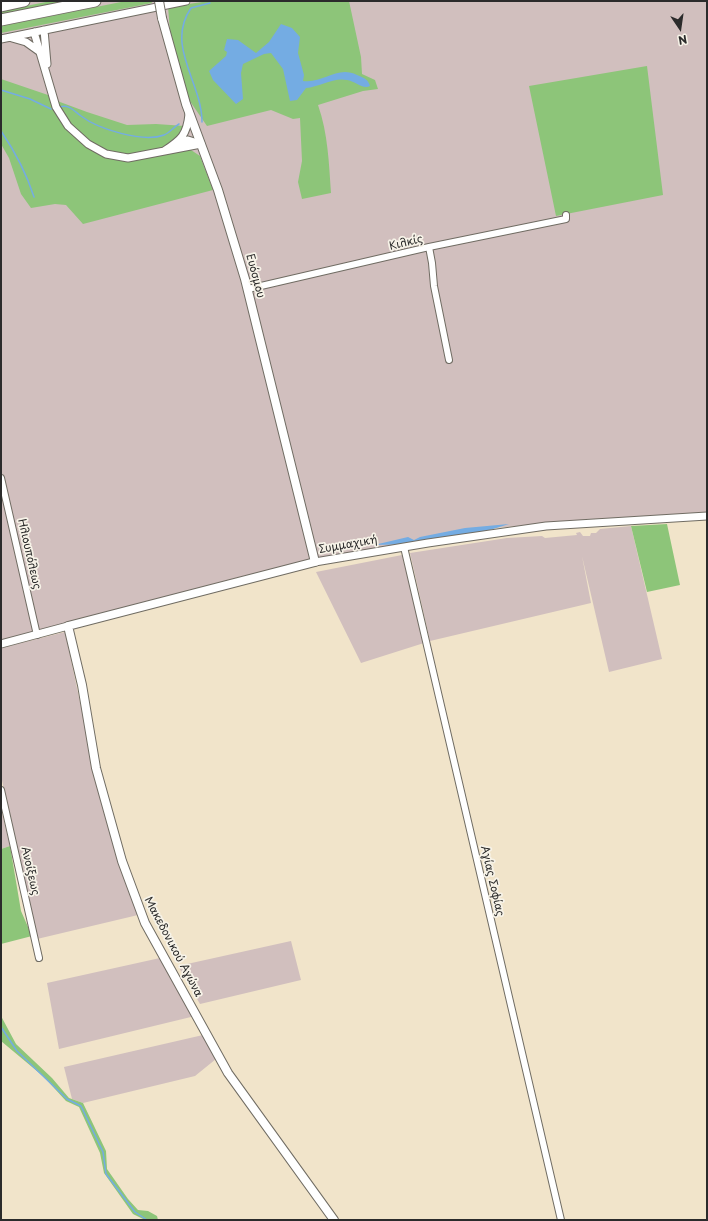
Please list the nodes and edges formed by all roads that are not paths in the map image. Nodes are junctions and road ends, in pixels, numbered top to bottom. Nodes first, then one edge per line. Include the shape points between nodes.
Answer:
1 (24, 1) edge
2 (95, 1) edge
3 (158, 1) edge
4 (186, 1) edge
5 (1, 6) edge
6 (1, 20) edge
7 (44, 30) junction
8 (34, 32) junction
9 (10, 37) junction
10 (1, 39) edge
11 (40, 52) junction
12 (48, 74) junction
13 (189, 114) junction
14 (176, 143) junction
15 (201, 144) junction
16 (162, 152) junction
17 (566, 215) dead end
18 (429, 248) junction
19 (248, 289) junction
20 (449, 360) dead end
21 (1, 478) edge
22 (707, 516) edge
23 (404, 547) junction
24 (315, 562) junction
25 (68, 626) junction
26 (37, 635) junction
27 (1, 644) edge
28 (1, 790) edge
29 (39, 958) dead end
30 (334, 1220) edge
31 (561, 1220) edge

1 - 5 highway
2 - 6 highway
3 - 13 main road, Ευόσμου, bridge via 172,60
4 - 7 street
7 - 8 street
7 - 12 street
8 - 9 street
8 - 11 street
9 - 10 street
9 - 11 street via 26,42
11 - 12 street
12 - 16 street via 61,117 75,135 88,144 106,154 118,157 138,157
13 - 14 street via 186,131
13 - 15 main road, Ευόσμου
14 - 15 street via 188,140
14 - 16 street
15 - 16 street
15 - 19 main road, Ευόσμου
17 - 18 street, Κιλκίς via 566,219
18 - 19 street, Κιλκίς
18 - 20 street
19 - 24 main road, Ευόσμου
21 - 26 street, Ηλιουπόλεως
22 - 23 street, Συμμαχική via 546,526
23 - 24 street, Συμμαχική
23 - 31 street, Αγίας Σοφίας
24 - 25 main road, Συμμαχική
25 - 26 street, Συμμαχική
25 - 30 main road, Μακεδονικού Αγώνα via 82,685 96,768 122,861 140,910 228,1073
26 - 27 street, Συμμαχική
28 - 29 street, Ανοίξεως

